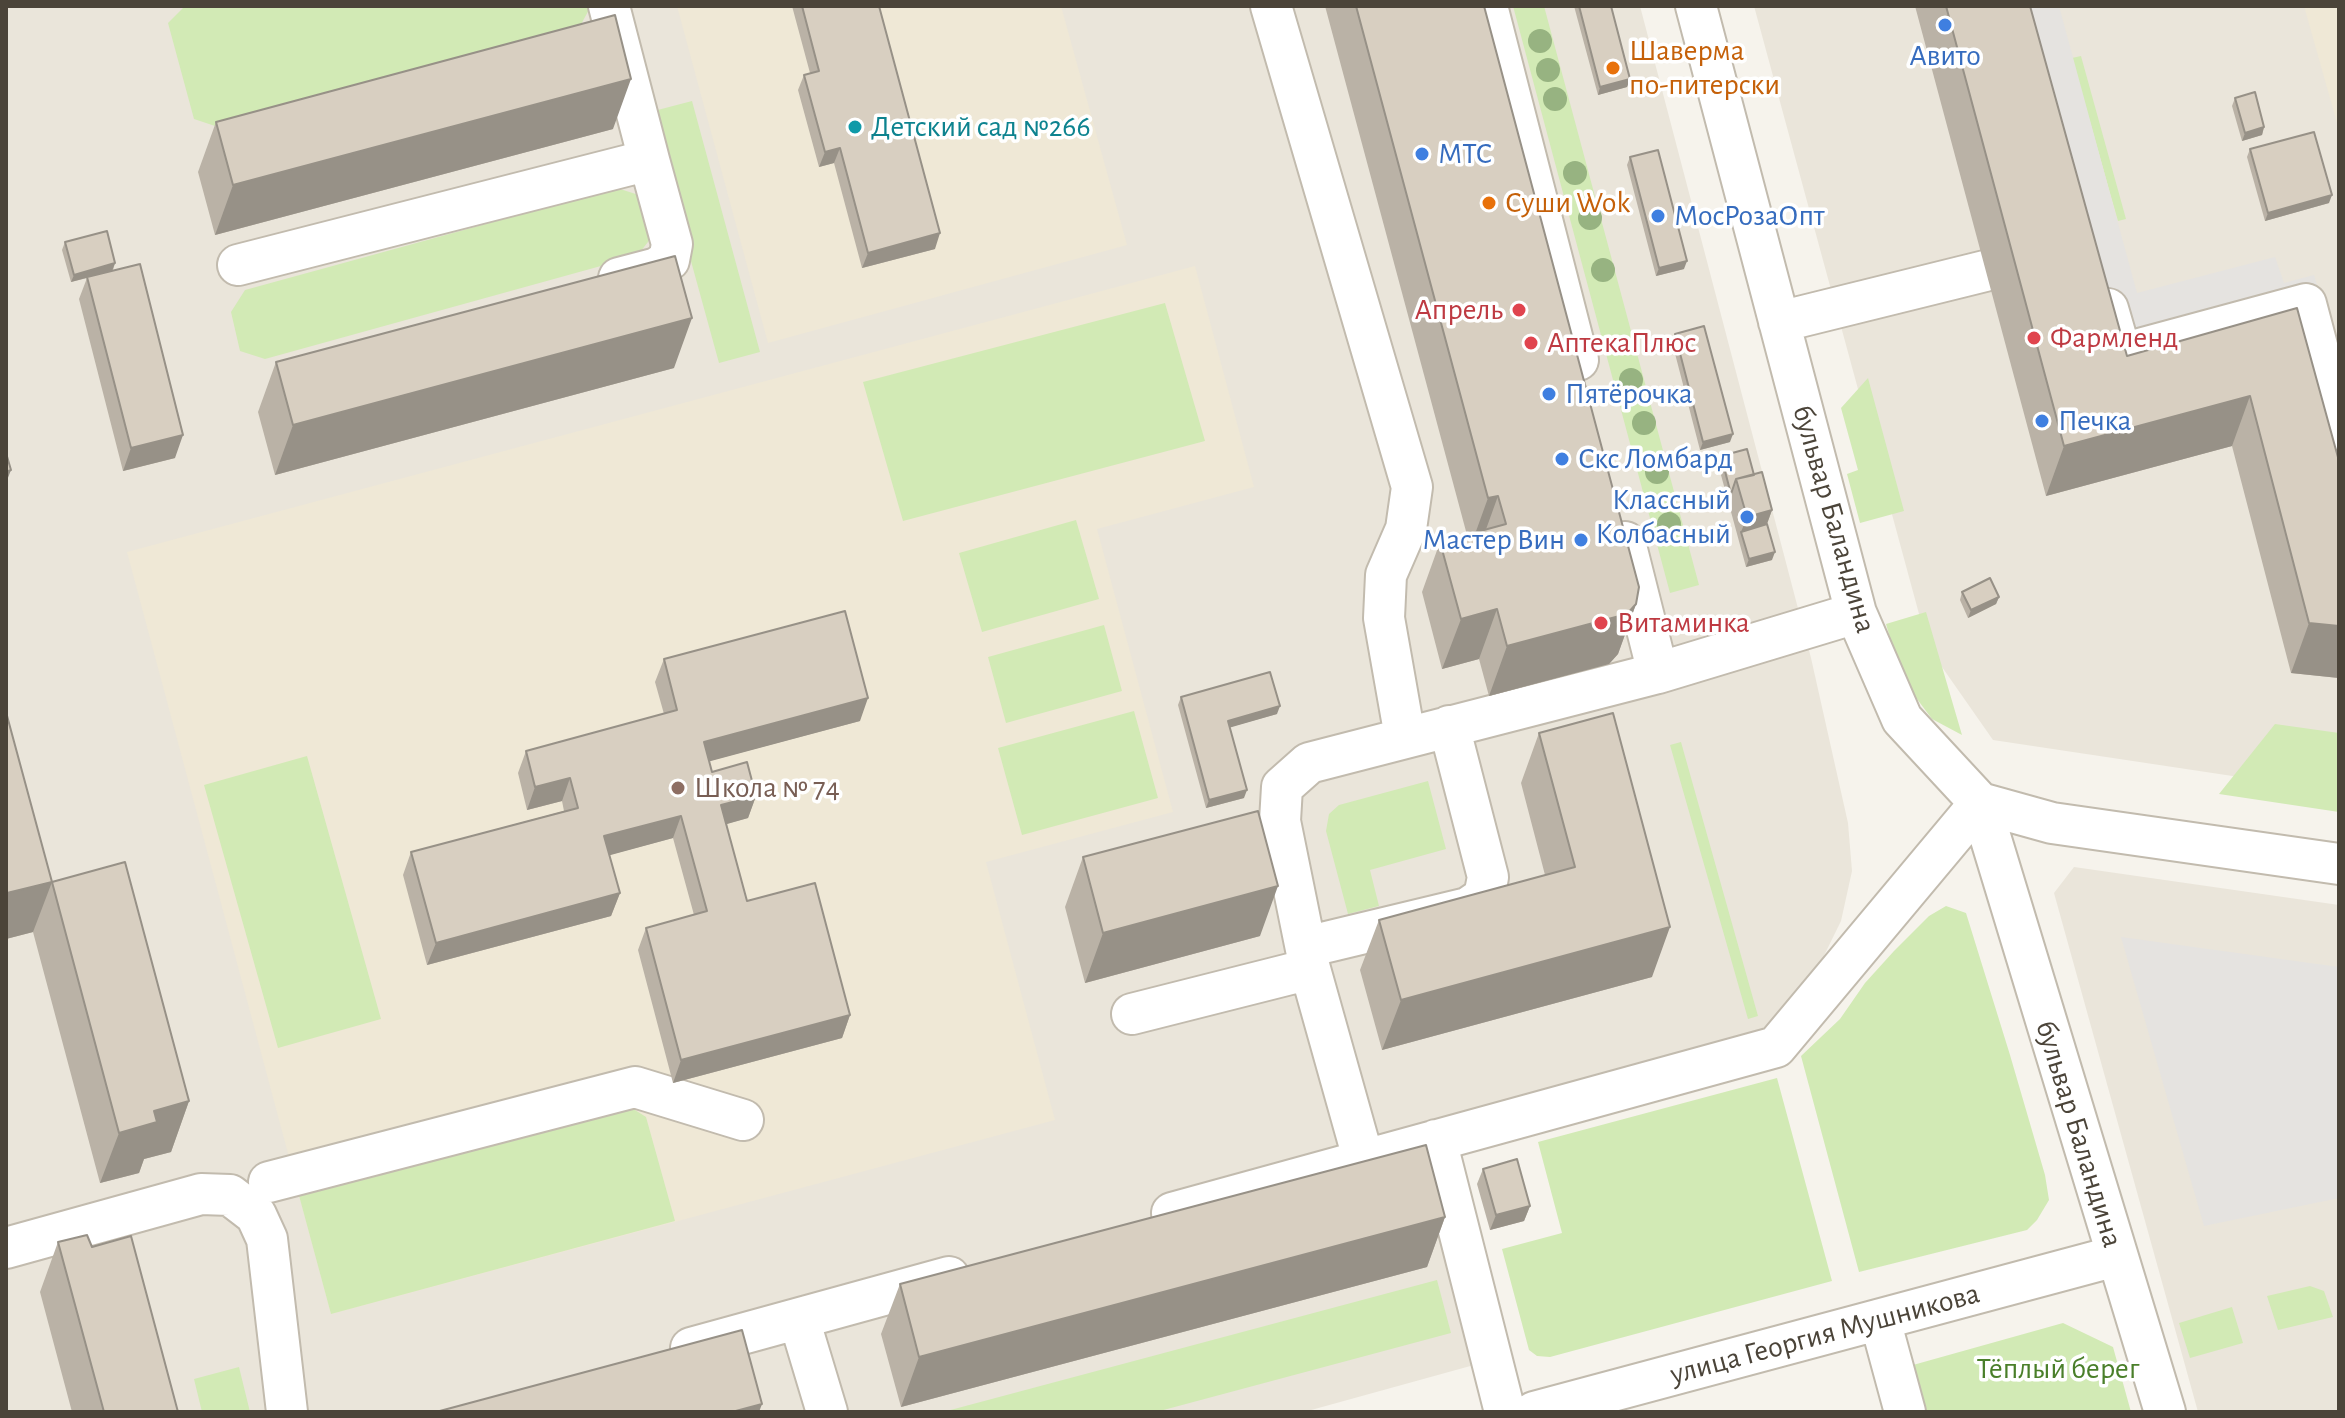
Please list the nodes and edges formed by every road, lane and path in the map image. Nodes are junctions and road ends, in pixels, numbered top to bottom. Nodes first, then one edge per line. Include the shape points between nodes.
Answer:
1 (609, 6) edge
2 (1271, 6) edge
3 (1487, 6) edge
4 (1696, 6) edge
5 (649, 160) junction
6 (238, 265) dead end
7 (2097, 270) edge
8 (1985, 271) dead end
9 (583, 288) edge
10 (1779, 322) junction
11 (1588, 399) edge
12 (2339, 429) edge
13 (1615, 506) edge
14 (1856, 613) junction
15 (1658, 673) junction
16 (1449, 726) junction
17 (1405, 737) junction
18 (1980, 803) junction
19 (2339, 864) edge
20 (1308, 958) junction
21 (1132, 1014) dead end
22 (743, 1120) dead end
23 (1436, 1140) junction
24 (1363, 1158) junction
25 (269, 1182) dead end
26 (1135, 1224) edge
27 (6, 1248) edge
28 (2116, 1256) junction
29 (982, 1267) edge
30 (799, 1319) junction
31 (1880, 1320) junction
32 (663, 1356) edge
33 (287, 1412) edge
34 (827, 1412) edge
35 (1505, 1412) edge
36 (1534, 1412) edge
37 (1905, 1412) edge
38 (2165, 1412) edge

1 - 5 street
2 - 17 street via 1412,487 1406,529 1386,575 1384,618
3 - 11 street
4 - 10 street, бульвар Баландина
5 - 6 street
5 - 9 street via 672,244 669,260
7 - 12 street via 2121,354 2306,304
8 - 10 street
10 - 14 street, бульвар Баландина
13 - 15 street
14 - 15 street
14 - 18 street, бульвар Баландина via 1902,719
15 - 16 street
16 - 17 street
16 - 20 street via 1488,877 1484,897 1468,908
17 - 20 street via 1309,763 1282,787 1280,821
18 - 19 street via 2052,823
18 - 23 street via 1776,1047
18 - 28 street, бульвар Баландина
20 - 21 street
20 - 24 street
22 - 25 street via 635,1087
23 - 24 street
23 - 35 street
24 - 26 street
27 - 33 street via 201,1194 230,1195 256,1215 267,1239
28 - 31 street, улица Георгия Мушникова
28 - 38 street, бульвар Баландина
29 - 30 street
30 - 32 street
30 - 34 street
31 - 36 street, улица Георгия Мушникова
31 - 37 street

